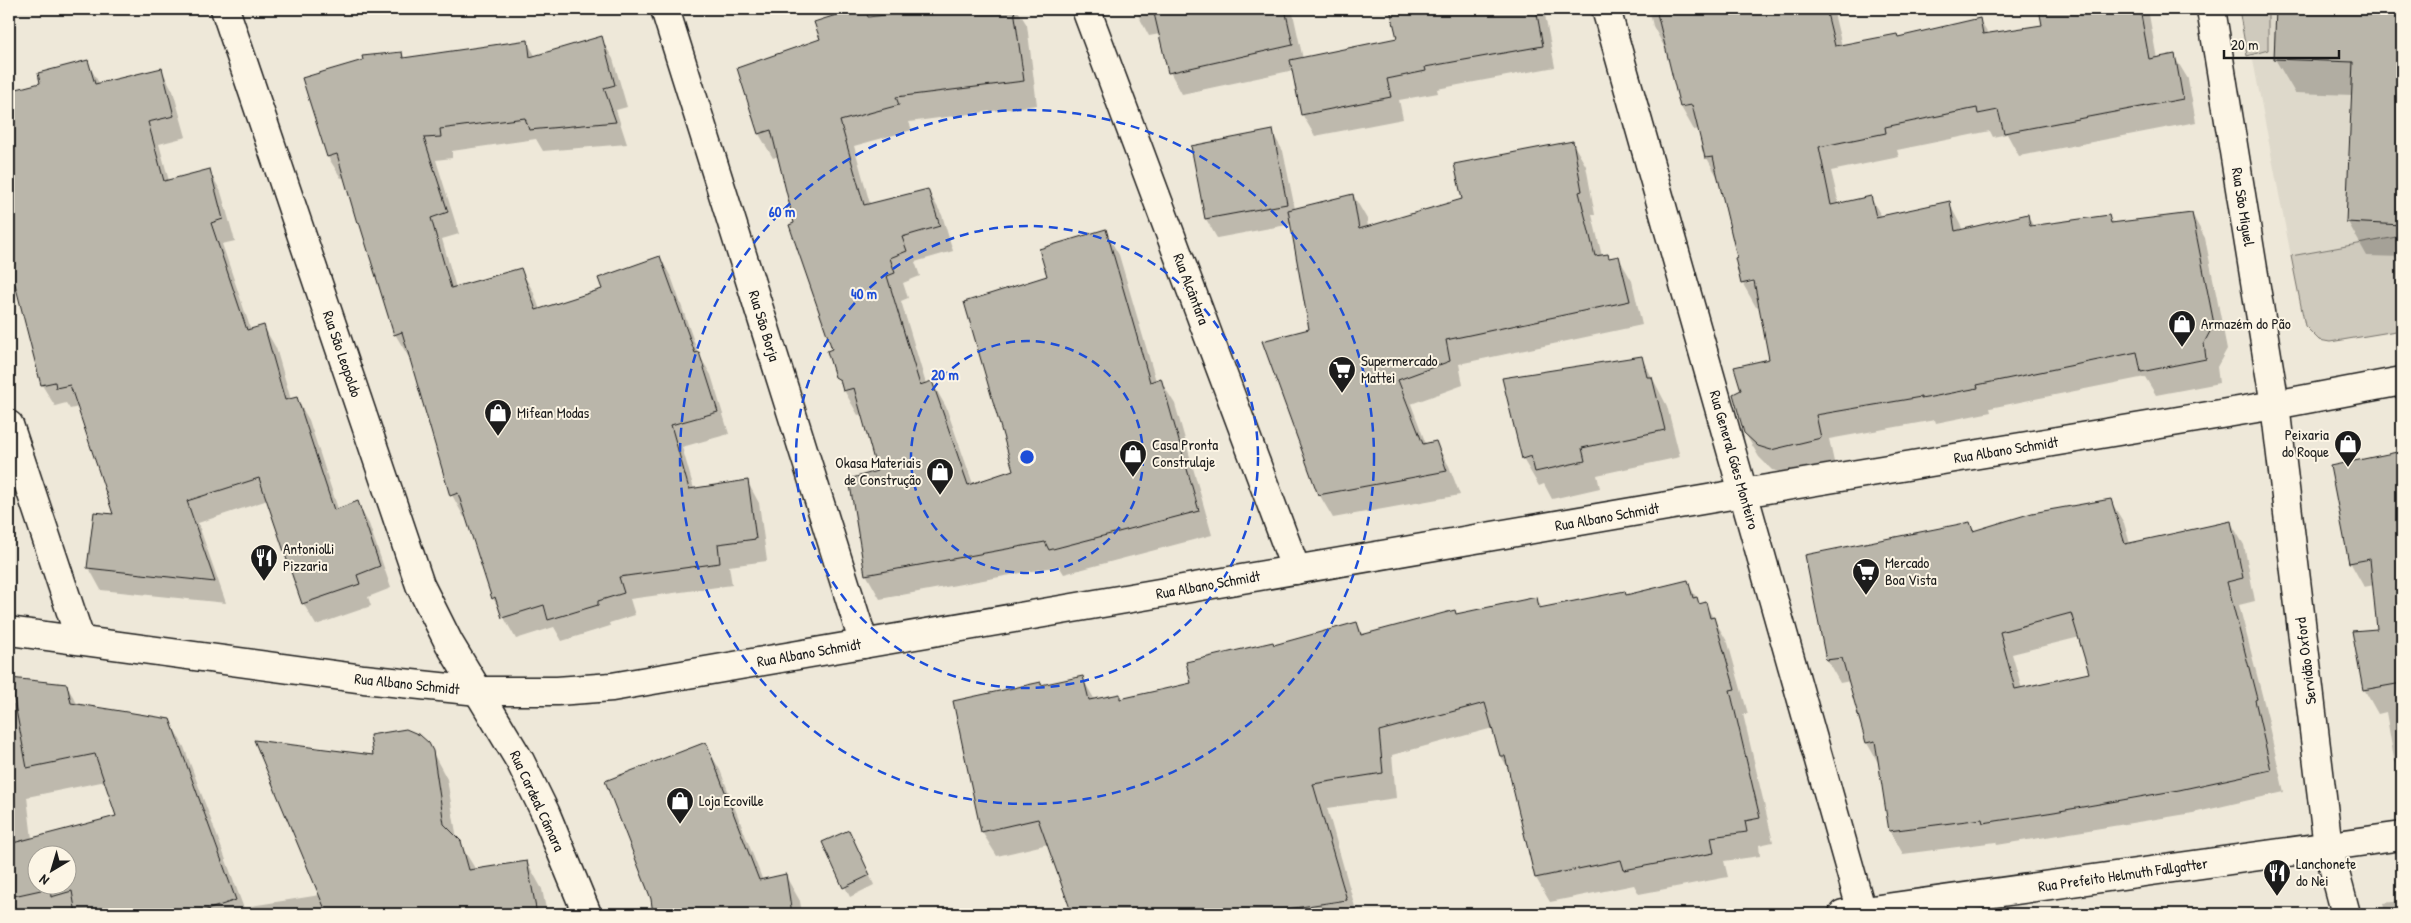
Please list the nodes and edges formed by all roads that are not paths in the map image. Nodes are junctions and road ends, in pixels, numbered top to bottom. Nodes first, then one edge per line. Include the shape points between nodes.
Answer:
1 (225, 9) edge
2 (666, 9) edge
3 (1086, 9) edge
4 (1606, 9) edge
5 (2212, 9) edge
6 (2402, 381) edge
7 (2275, 405) junction
8 (9, 425) edge
9 (1743, 493) junction
10 (1296, 570) junction
11 (9, 631) edge
12 (80, 639) junction
13 (864, 644) junction
14 (478, 691) junction
15 (2402, 836) edge
16 (2328, 847) junction
17 (1923, 909) edge
18 (1852, 913) edge
19 (587, 914) edge
20 (2346, 914) edge

1 - 14 street, Rua São Leopoldo via 420,585
2 - 13 street, Rua São Borja
3 - 10 street, Rua Alcântara
4 - 9 street, Rua General Góes Monteiro
5 - 7 street, Rua São Miguel
6 - 7 street, Rua Albano Schmidt
7 - 9 street, Rua Albano Schmidt
7 - 16 street, Servidão Oxford
8 - 12 street
9 - 10 street, Rua Albano Schmidt
9 - 18 street, Rua General Góes Monteiro
10 - 13 street, Rua Albano Schmidt
11 - 12 street, Rua Albano Schmidt
12 - 14 street, Rua Albano Schmidt via 364,679
13 - 14 street, Rua Albano Schmidt via 612,687
14 - 19 street, Rua Cardeal Câmara via 520,761
15 - 16 street, Rua Prefeito Helmuth Fallgatter
16 - 17 street, Rua Prefeito Helmuth Fallgatter
16 - 20 street, Servidão Oxford
17 - 18 street, Rua Prefeito Helmuth Fallgatter

